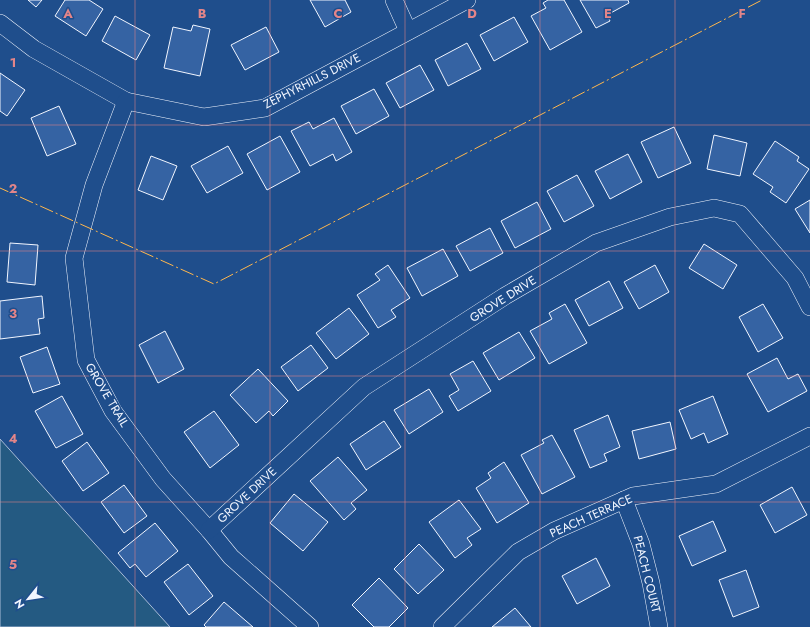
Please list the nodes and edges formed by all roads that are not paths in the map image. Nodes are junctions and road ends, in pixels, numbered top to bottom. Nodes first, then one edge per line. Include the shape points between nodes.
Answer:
1 (394, 0) edge
2 (467, 0) edge
3 (0, 23) edge
4 (408, 31) junction
5 (126, 101) junction
6 (810, 307) edge
7 (810, 436) edge
8 (624, 500) junction
9 (209, 530) junction
10 (310, 627) edge
11 (442, 627) edge
12 (659, 627) edge

1 - 4 street
2 - 4 street, ZEPHYRHILLS DRIVE
3 - 5 street, ZEPHYRHILLS DRIVE via 34,49
4 - 5 street, ZEPHYRHILLS DRIVE via 265,108 204,117
5 - 9 street, GROVE TRAIL via 94,185 74,258 86,360 113,411 163,479
6 - 9 street, GROVE DRIVE via 795,278 740,214 714,208 670,217 596,244 505,296 364,387
7 - 8 street, PEACH TERRACE via 716,484 633,496
8 - 11 street, PEACH TERRACE via 554,531 518,552
8 - 12 street, PEACH COURT via 641,544 652,583
9 - 10 street, GROVE TRAIL via 231,557

